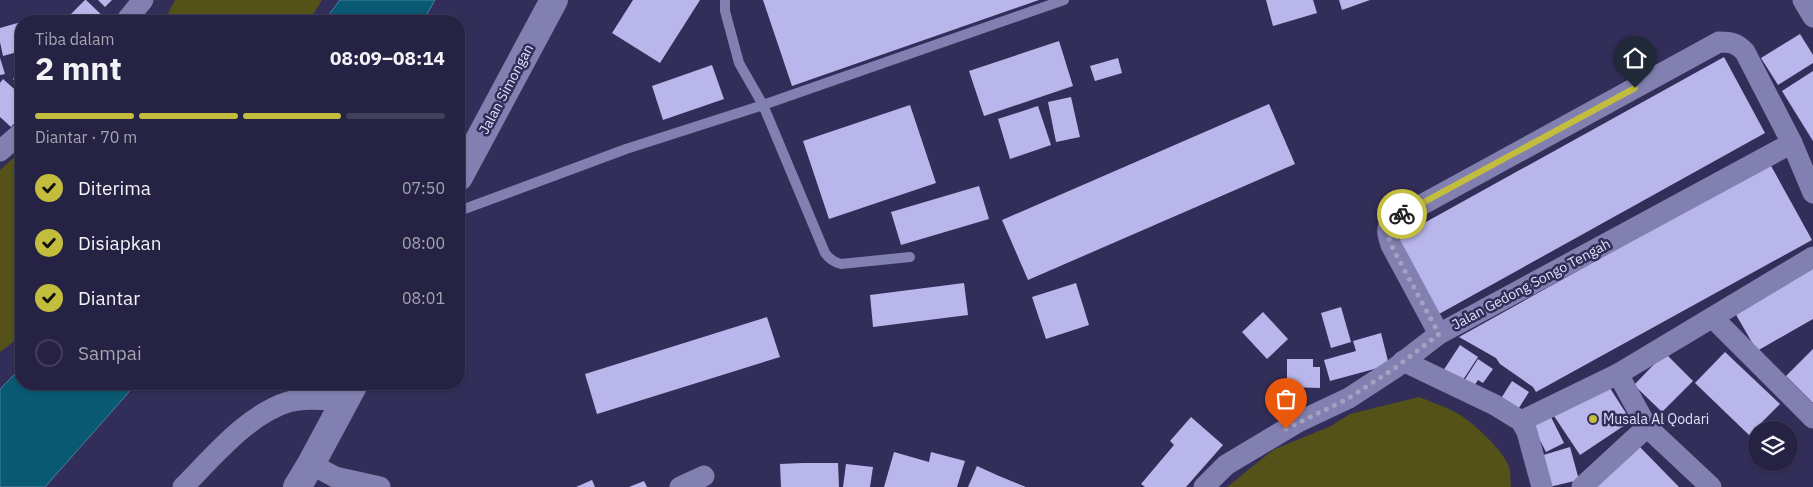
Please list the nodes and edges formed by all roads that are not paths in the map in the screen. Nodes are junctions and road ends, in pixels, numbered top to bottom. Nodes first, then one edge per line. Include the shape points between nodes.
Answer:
1 (143, 0) edge
2 (554, 0) edge
3 (725, 0) edge
4 (1064, 0) edge
5 (1803, 0) edge
6 (131, 15) edge
7 (1813, 17) edge
8 (763, 105) junction
9 (15, 138) edge
10 (1792, 143) junction
11 (0, 151) edge
12 (465, 166) edge
13 (1813, 192) edge
14 (465, 209) edge
15 (910, 257) dead end
16 (1813, 257) edge
17 (1713, 318) junction
18 (1439, 334) junction
19 (1403, 362) junction
20 (1618, 374) junction
21 (350, 392) edge
22 (1813, 418) edge
23 (1521, 421) junction
24 (1647, 427) junction
25 (311, 464) junction
26 (704, 476) dead end
27 (183, 487) edge
28 (297, 487) edge
29 (380, 487) edge
30 (680, 487) edge
31 (1204, 487) edge
32 (1542, 487) edge
33 (1582, 487) edge
34 (1711, 487) edge

1 - 6 street
2 - 12 main road, Jalan Simongan
3 - 8 lane via 739,63
4 - 8 lane
5 - 7 street
8 - 14 lane via 626,149
8 - 15 lane via 828,259 841,264
9 - 11 street
10 - 13 street
10 - 18 street, Jalan Gedong Songo Tengah
10 - 18 street via 1745,52 1738,45 1719,42 1392,220 1388,226 1391,245
16 - 17 street
17 - 20 street
17 - 22 street
18 - 19 street, Jalan Gedong Songo Tengah
19 - 23 street via 1496,405
19 - 31 street, Jalan Gedong Songo Tengah via 1349,398 1298,422 1226,464
20 - 23 street
20 - 24 street
21 - 25 main road
21 - 27 street via 289,402 260,415
23 - 32 street
24 - 33 street
24 - 34 street
25 - 28 main road
25 - 29 street via 335,477
26 - 30 street

